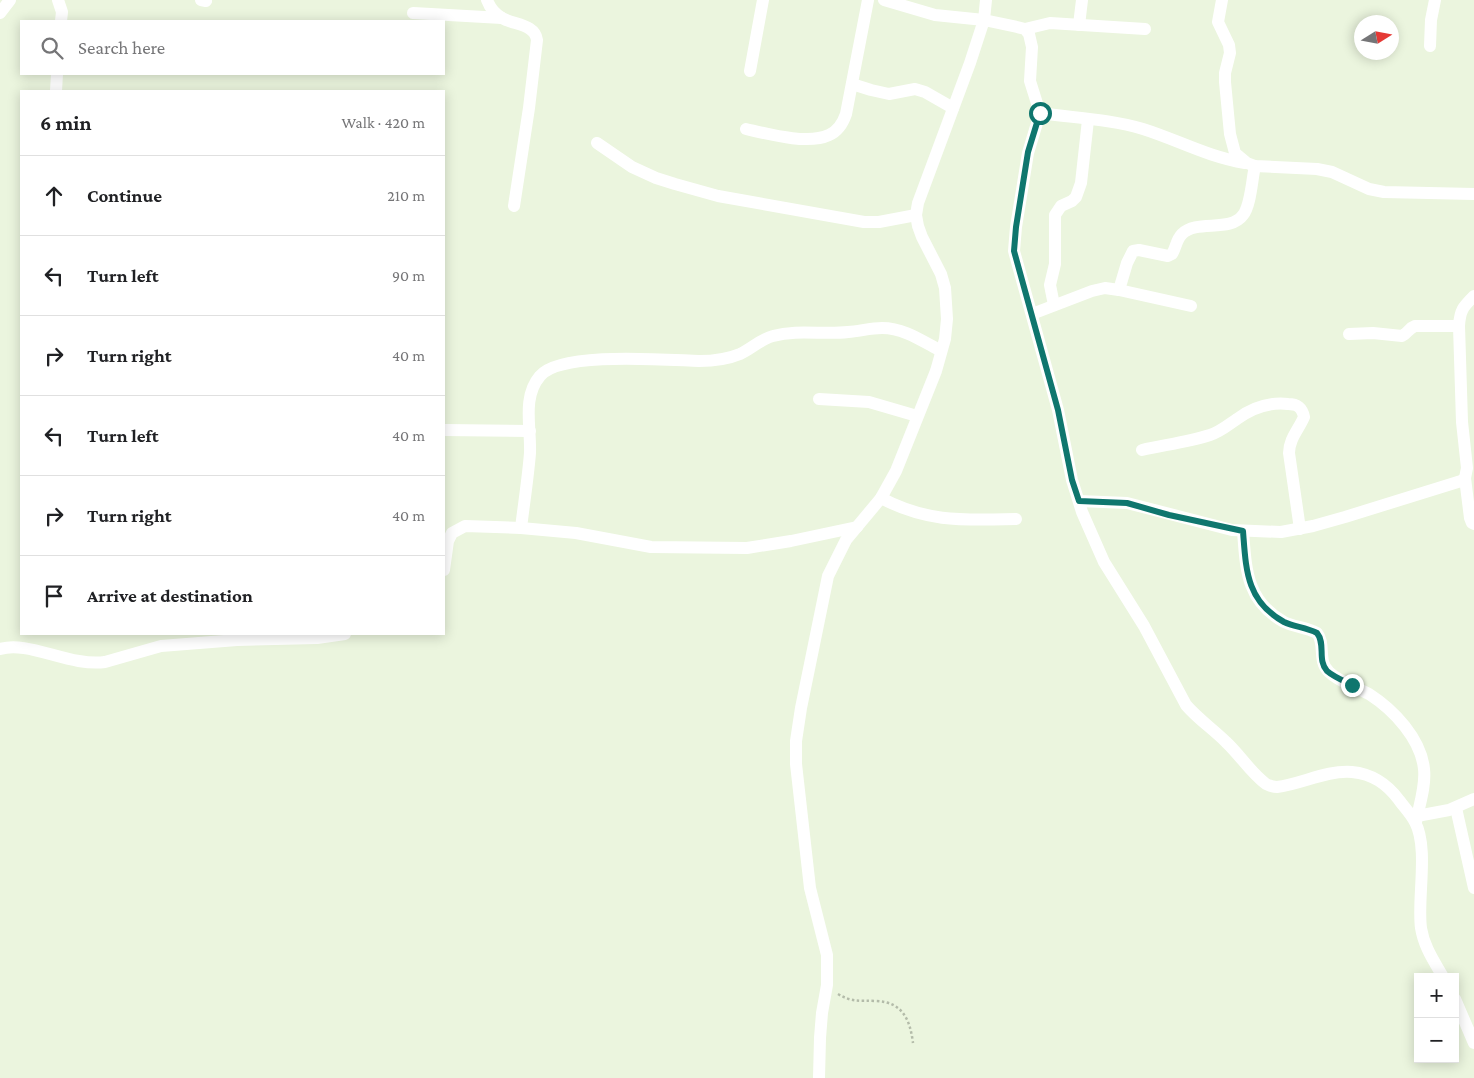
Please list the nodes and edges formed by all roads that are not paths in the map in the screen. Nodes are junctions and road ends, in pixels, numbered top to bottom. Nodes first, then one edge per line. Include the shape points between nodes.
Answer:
1 (10, 0) edge
2 (58, 0) edge
3 (487, 0) edge
4 (763, 0) edge
5 (868, 0) edge
6 (884, 0) edge
7 (986, 0) edge
8 (1082, 0) edge
9 (1222, 0) edge
10 (1435, 0) edge
11 (0, 13) edge
12 (413, 13) dead end
13 (502, 18) junction
14 (61, 20) edge
15 (989, 21) junction
16 (1079, 25) junction
17 (1021, 28) junction
18 (1145, 29) dead end
19 (1430, 46) dead end
20 (750, 71) dead end
21 (57, 75) edge
22 (852, 84) junction
23 (56, 90) edge
24 (953, 108) junction
25 (1040, 113) junction
26 (1088, 120) junction
27 (746, 129) dead end
28 (597, 143) dead end
29 (1250, 164) junction
30 (1474, 194) edge
31 (514, 206) dead end
32 (916, 215) junction
33 (1119, 290) junction
34 (1474, 296) edge
35 (1054, 305) junction
36 (1191, 306) dead end
37 (1032, 314) junction
38 (1459, 326) junction
39 (1349, 334) dead end
40 (941, 351) junction
41 (819, 399) dead end
42 (917, 416) junction
43 (445, 430) edge
44 (530, 431) junction
45 (1142, 450) dead end
46 (1465, 478) junction
47 (881, 498) junction
48 (1079, 501) junction
49 (1016, 519) dead end
50 (1474, 524) edge
51 (857, 527) junction
52 (521, 528) junction
53 (1300, 529) junction
54 (1243, 531) junction
55 (445, 563) edge
56 (338, 635) edge
57 (0, 649) edge
58 (1474, 799) edge
59 (1456, 808) junction
60 (1416, 819) junction
61 (1474, 888) edge
62 (1441, 973) edge
63 (1459, 1008) edge
64 (1474, 1043) edge
65 (819, 1078) edge

1 - 11 street
2 - 14 street
3 - 13 street via 490,8
4 - 20 street
5 - 22 street
6 - 15 street via 935,15
7 - 15 street
8 - 16 street
9 - 29 street via 1218,22 1230,53 1225,73 1230,134 1235,153
10 - 19 street
12 - 13 street
13 - 31 street via 535,32 537,40
15 - 17 street
15 - 24 street
16 - 17 street via 1050,23
16 - 18 street
17 - 25 street via 1031,40 1030,81
21 - 23 street
22 - 24 street via 889,94 915,89
22 - 27 street via 842,123 828,136 798,138
24 - 32 street
25 - 26 street
25 - 37 street via 1028,152 1014,241 1015,258
26 - 29 street via 1126,125 1221,159
26 - 35 street via 1078,192 1072,201 1060,206 1055,215 1055,264 1050,285
28 - 32 street via 656,178 718,196 864,222
29 - 30 street via 1318,169 1384,192
29 - 33 street via 1248,203 1243,215 1231,222 1188,229 1178,238 1172,254 1163,256 1133,251
32 - 40 street via 922,237 945,288 947,319
33 - 35 street via 1105,288 1092,291
33 - 36 street
34 - 38 street via 1460,312
35 - 37 street
37 - 48 street
38 - 39 street via 1415,326 1402,336
38 - 46 street
40 - 42 street
40 - 44 street via 904,331 882,328 781,334 763,340 741,354 717,360 635,358 566,364 541,374 532,388
41 - 42 street via 875,403
42 - 47 street via 896,472
43 - 44 street
44 - 52 street
45 - 53 street via 1210,435 1260,407 1283,403 1298,405 1304,417 1289,446 1289,453
46 - 50 street via 1470,518
46 - 53 street via 1455,484
47 - 49 street via 898,507 942,519
47 - 51 street
48 - 54 street via 1127,503
48 - 60 street via 1104,562 1144,626 1186,704 1268,786 1277,787 1334,772 1361,773 1384,783
51 - 52 street via 747,548 651,547 576,533
51 - 65 street via 846,540 828,576 796,741 808,875 827,955 828,985 822,1013
52 - 55 street via 465,526 452,533
53 - 54 street
54 - 60 street via 1248,579 1266,610 1283,622 1317,633 1328,671 1381,702 1414,740 1424,770
56 - 57 street via 161,646 95,663 28,649
58 - 59 street
59 - 60 street
59 - 61 street
60 - 62 street via 1422,866 1421,928 1427,950
63 - 64 street

